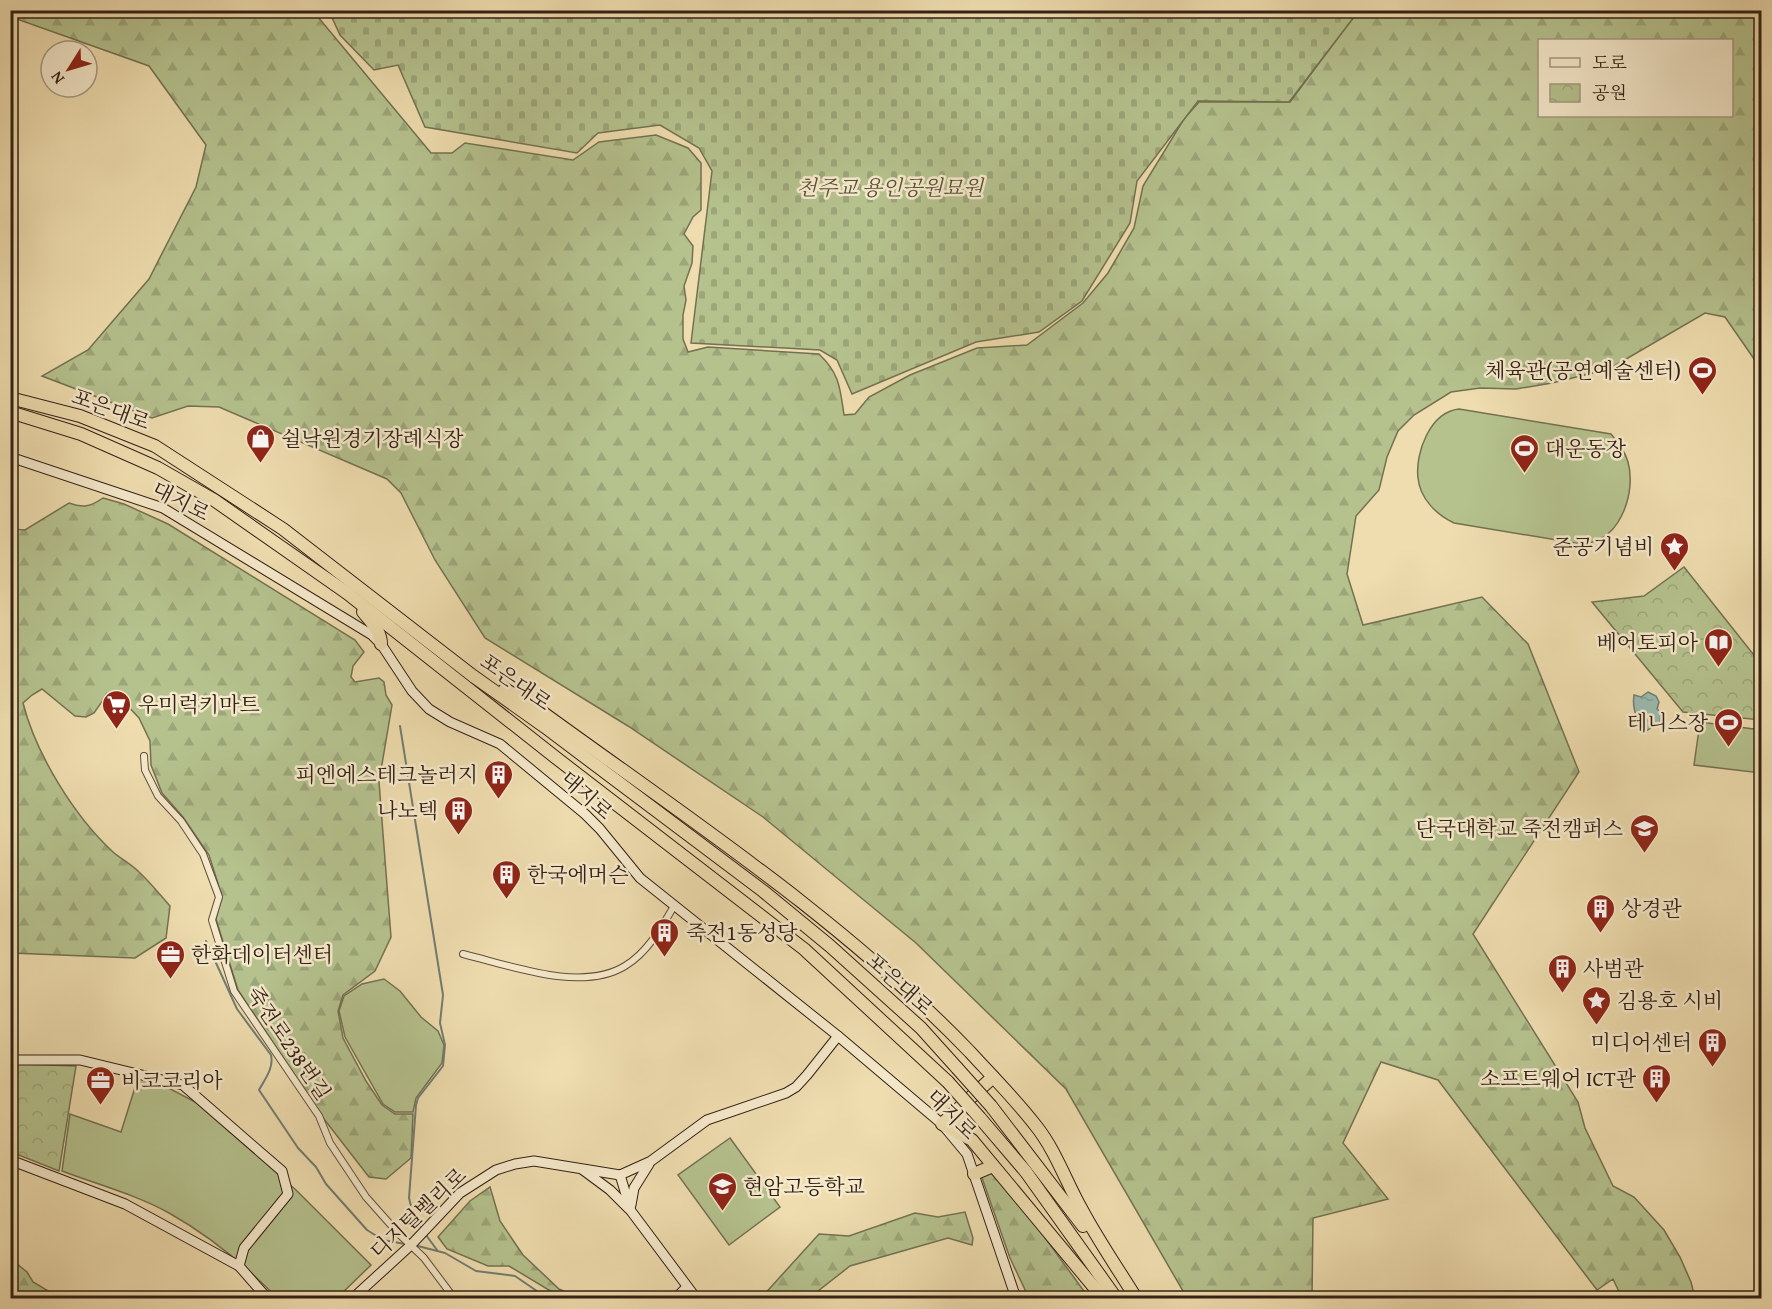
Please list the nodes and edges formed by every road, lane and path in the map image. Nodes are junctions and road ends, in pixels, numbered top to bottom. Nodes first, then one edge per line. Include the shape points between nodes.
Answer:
1 (10, 398) edge
2 (10, 412) edge
3 (10, 457) edge
4 (347, 593) junction
5 (429, 643) junction
6 (381, 644) junction
7 (144, 756) dead end
8 (674, 906) junction
9 (463, 954) dead end
10 (838, 1036) junction
11 (10, 1060) edge
12 (993, 1077) junction
13 (942, 1124) junction
14 (10, 1160) edge
15 (651, 1161) junction
16 (993, 1166) junction
17 (580, 1168) junction
18 (974, 1174) junction
19 (620, 1175) junction
20 (631, 1211) junction
21 (410, 1245) junction
22 (239, 1266) junction
23 (687, 1287) junction
24 (267, 1299) edge
25 (353, 1299) edge
26 (454, 1299) edge
27 (676, 1299) edge
28 (696, 1299) edge
29 (1016, 1299) edge
30 (1103, 1299) edge
31 (1116, 1299) edge
32 (1135, 1299) edge

1 - 5 highway, 포은대로 via 80,416 155,446 283,529
2 - 4 highway, 포은대로 via 81,434 158,468 214,500
3 - 6 street, 대지로 via 163,508 361,627
4 - 6 highway via 376,628
4 - 31 highway, 포은대로, bridge via 804,949 948,1082 1026,1172
5 - 12 highway via 542,712 783,887 935,1016
5 - 32 highway, 포은대로, bridge via 763,891 921,1028 991,1106
6 - 8 street, 대지로 via 429,709 500,744 585,814 640,878
7 - 21 street, 죽전로238번길 via 145,770 158,796 203,854 219,897 212,920 234,991 319,1116 330,1143 366,1197
8 - 9 street via 658,934 642,951 626,966 608,974 558,976
8 - 10 street, 대지로
10 - 13 street, 대지로
10 - 15 street via 796,1087 707,1120
11 - 22 street via 80,1060 183,1084 282,1171 288,1194 244,1248
12 - 13 highway
12 - 32 highway via 1053,1153
13 - 16 highway via 972,1140
13 - 18 street, 대지로 via 967,1154
14 - 22 street via 125,1204
15 - 19 street
15 - 20 street via 634,1188
16 - 18 highway
16 - 30 highway
17 - 19 street, 디지털벨리로
17 - 20 street
17 - 21 street, 디지털벨리로 via 534,1161 496,1170 460,1193
18 - 29 street, 대지로
19 - 20 street
20 - 23 street
21 - 25 street, 디지털벨리로
21 - 26 street, 죽전로238번길
22 - 24 street
23 - 27 street
23 - 28 street

